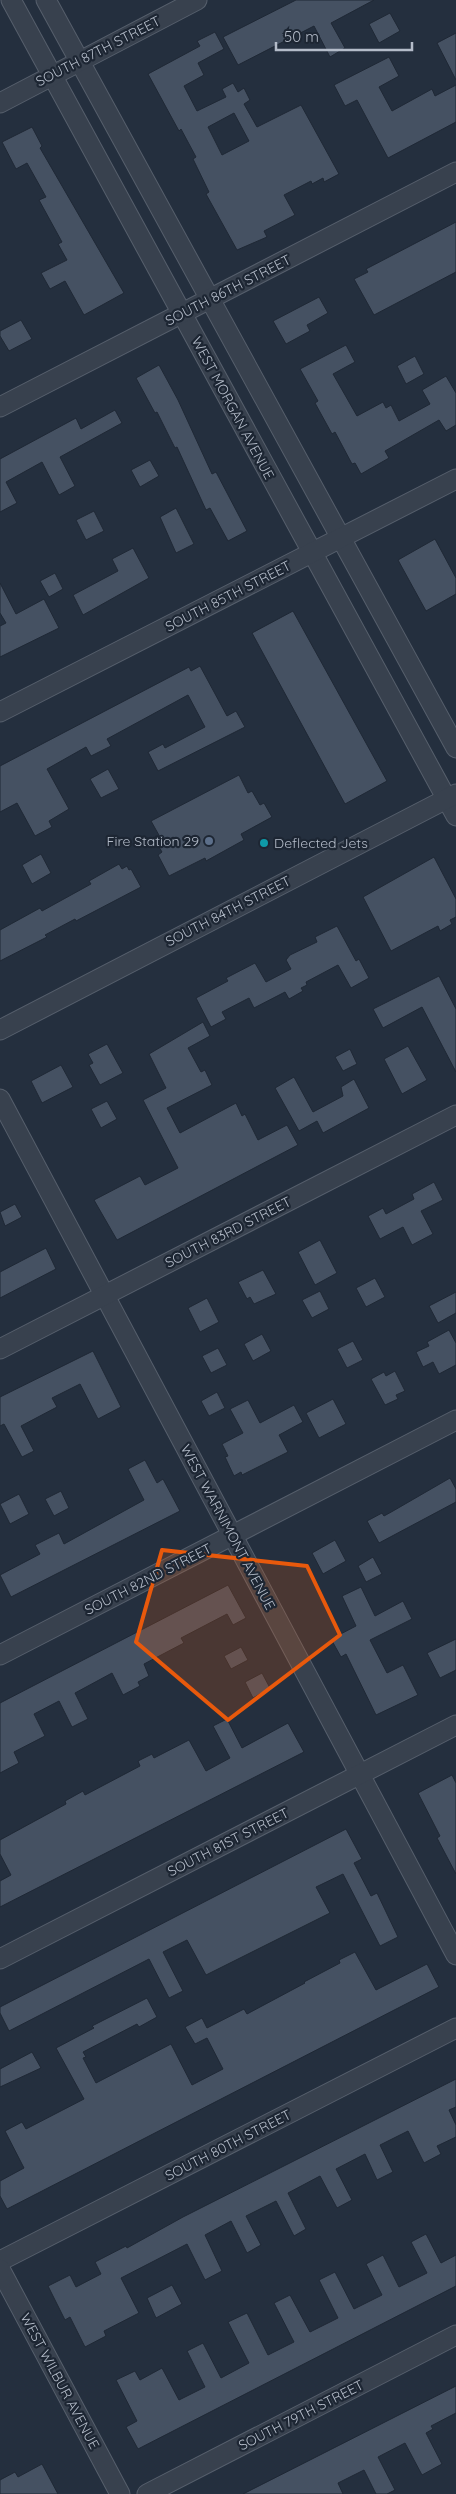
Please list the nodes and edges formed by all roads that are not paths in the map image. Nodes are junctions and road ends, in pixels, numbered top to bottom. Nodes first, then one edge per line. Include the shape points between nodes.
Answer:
1 (11, 0) edge
2 (46, 0) edge
3 (197, 0) edge
4 (79, 61) junction
5 (52, 75) junction
6 (0, 103) edge
7 (456, 172) edge
8 (209, 300) junction
9 (182, 314) junction
10 (0, 407) edge
11 (456, 479) edge
12 (341, 538) junction
13 (311, 553) junction
14 (0, 712) edge
15 (456, 748) edge
16 (451, 796) edge
17 (456, 816) edge
18 (0, 1030) edge
19 (0, 1099) edge
20 (456, 1115) edge
21 (105, 1296) junction
22 (0, 1349) edge
23 (456, 1420) edge
24 (233, 1535) junction
25 (0, 1655) edge
26 (456, 1725) edge
27 (360, 1775) junction
28 (456, 1955) edge
29 (0, 1959) edge
30 (456, 2028) edge
31 (0, 2262) edge
32 (0, 2269) edge
33 (456, 2335) edge
34 (120, 2494) edge
35 (147, 2494) edge

1 - 5 street, WEST MORGAN AVENUE
2 - 4 street
3 - 4 street, SOUTH 87TH STREET
4 - 5 street, SOUTH 87TH STREET
4 - 8 street
5 - 6 street, SOUTH 87TH STREET
5 - 9 street, WEST MORGAN AVENUE
7 - 8 street, SOUTH 86TH STREET
8 - 9 street, SOUTH 86TH STREET
8 - 12 street
9 - 10 street, SOUTH 86TH STREET
9 - 13 street, WEST MORGAN AVENUE
11 - 12 street, SOUTH 85TH STREET
12 - 13 street, SOUTH 85TH STREET
12 - 15 street
13 - 14 street, SOUTH 85TH STREET
13 - 16 street, WEST MORGAN AVENUE
16 - 17 street, WEST MORGAN AVENUE
16 - 18 street, SOUTH 84TH STREET
19 - 21 street, WEST WARNIMONT AVENUE
20 - 21 street, SOUTH 83RD STREET
21 - 22 street, SOUTH 83RD STREET
21 - 24 street, WEST WARNIMONT AVENUE
23 - 24 street, SOUTH 82ND STREET
24 - 25 street, SOUTH 82ND STREET
24 - 27 street, WEST WARNIMONT AVENUE
26 - 27 street, SOUTH 81ST STREET
27 - 28 street, WEST WARNIMONT AVENUE
27 - 29 street, SOUTH 81ST STREET
30 - 31 street, SOUTH 80TH STREET
32 - 34 street, WEST WILBUR AVENUE
33 - 35 street, SOUTH 79TH STREET

